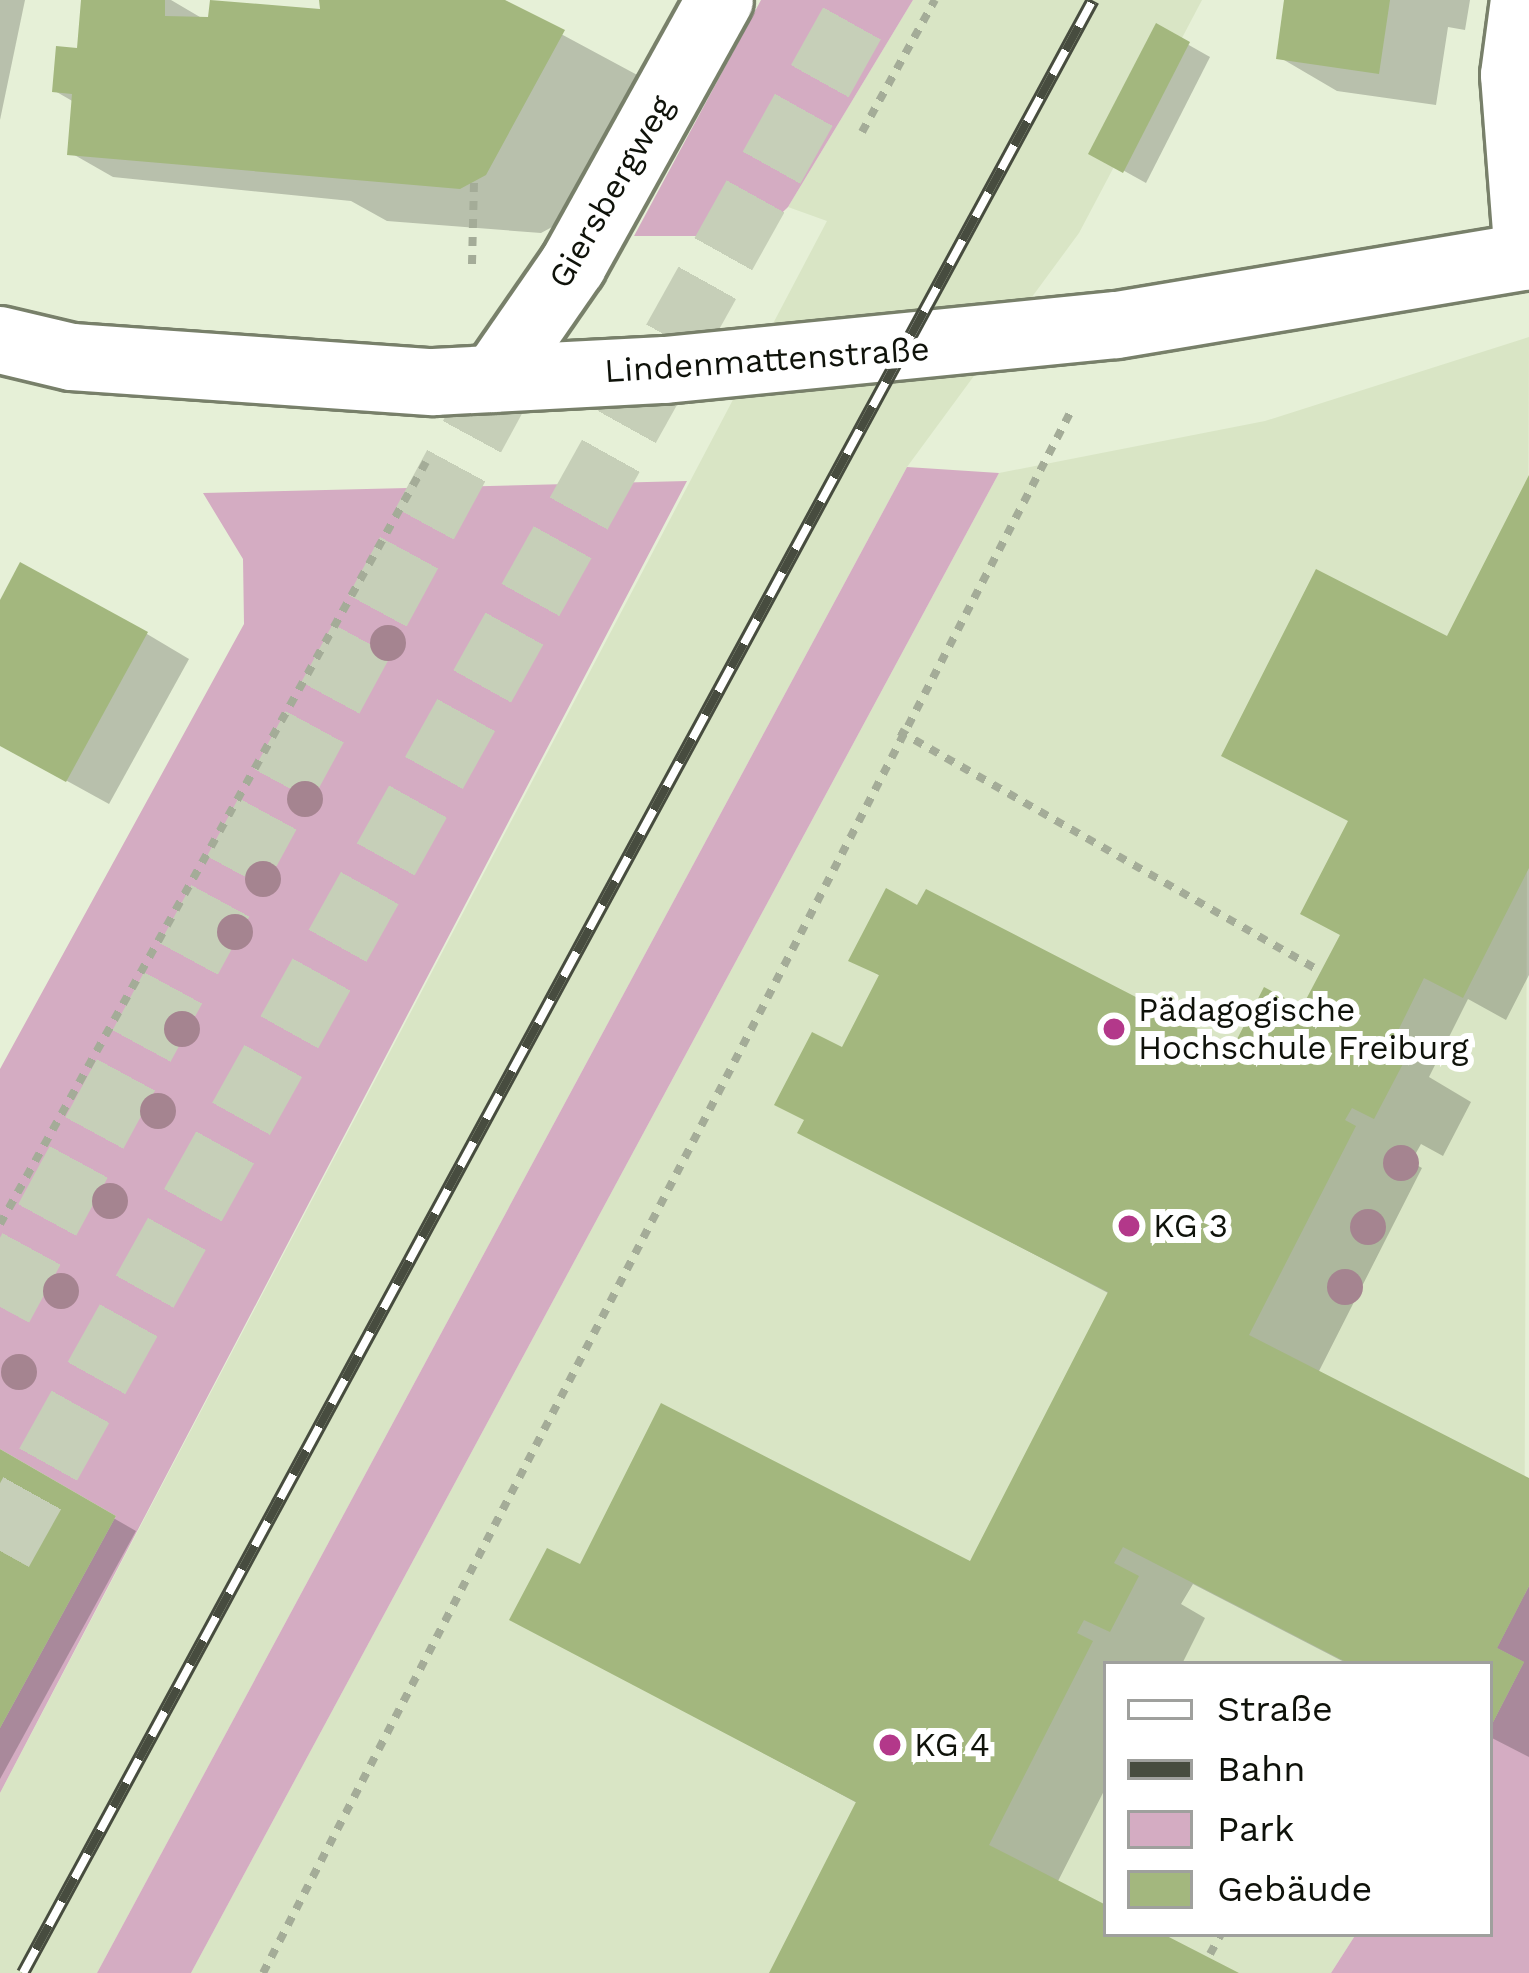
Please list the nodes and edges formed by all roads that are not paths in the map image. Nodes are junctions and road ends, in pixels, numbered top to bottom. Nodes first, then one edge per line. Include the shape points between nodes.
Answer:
1 (720, 0) edge
2 (1525, 0) edge
3 (1529, 256) edge
4 (0, 340) edge
5 (494, 379) junction

1 - 5 street, Giersbergweg via 573,265
2 - 3 street via 1514,75
3 - 5 street, Lindenmattenstraße via 906,351
4 - 5 street, Lindenmattenstraße via 72,357

